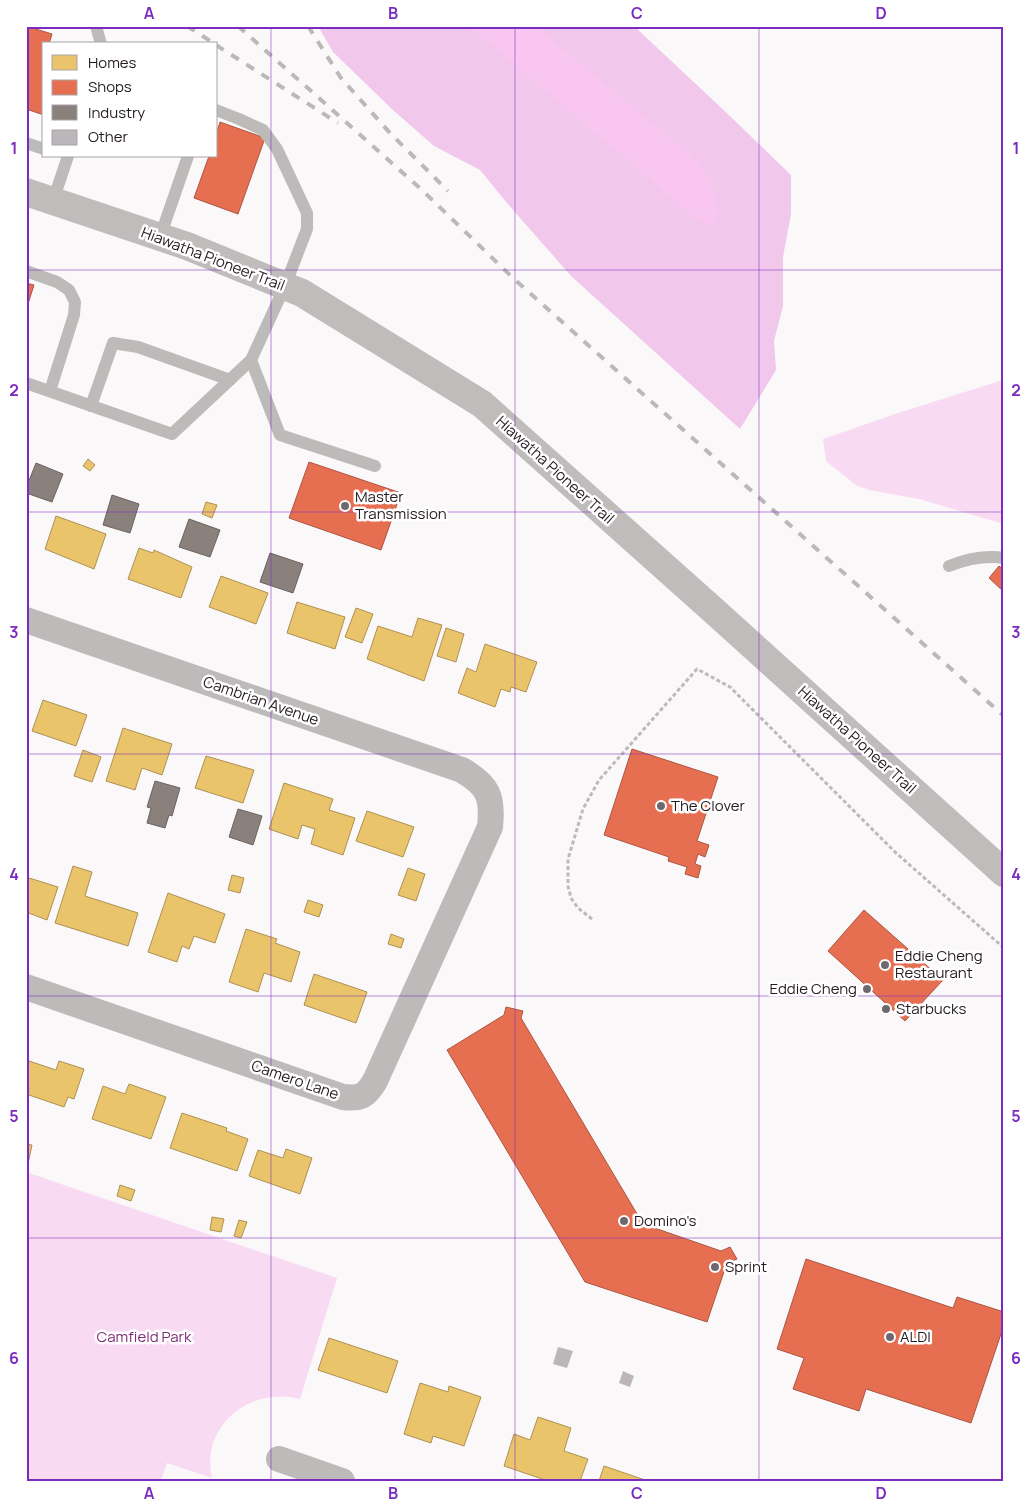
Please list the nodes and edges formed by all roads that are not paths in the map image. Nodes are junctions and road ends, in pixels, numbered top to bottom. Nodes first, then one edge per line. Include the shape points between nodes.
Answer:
1 (96, 26) edge
2 (100, 42) edge
3 (218, 111) edge
4 (26, 143) edge
5 (42, 148) edge
6 (67, 158) edge
7 (187, 158) edge
8 (26, 192) edge
9 (53, 201) junction
10 (160, 237) junction
11 (26, 271) edge
12 (285, 286) junction
13 (251, 360) junction
14 (230, 380) junction
15 (26, 383) edge
16 (50, 391) junction
17 (91, 406) junction
18 (375, 466) dead end
19 (1004, 558) edge
20 (948, 566) dead end
21 (26, 620) edge
22 (488, 793) joint
23 (1004, 873) edge
24 (26, 987) edge
25 (279, 1459) dead end
26 (342, 1481) edge

1 - 2 lane
3 - 12 lane via 263,130 277,149 307,214 307,230
4 - 5 lane
6 - 9 lane
7 - 10 lane
8 - 9 main road, Hiawatha Pioneer Trail
9 - 10 main road, Hiawatha Pioneer Trail
10 - 12 main road, Hiawatha Pioneer Trail
11 - 16 lane via 57,282 69,290 75,302 74,315
12 - 13 lane
12 - 23 main road, Hiawatha Pioneer Trail via 302,293 482,404
13 - 14 lane
13 - 18 lane via 280,435
14 - 17 lane via 172,434
14 - 17 lane via 138,348 113,343
15 - 16 lane
16 - 17 lane
19 - 20 lane via 981,556
21 - 22 street, Cambrian Avenue via 462,770 478,779
22 - 24 street, Camero Lane via 492,810 490,827 375,1081 364,1096 343,1097
25 - 26 street

